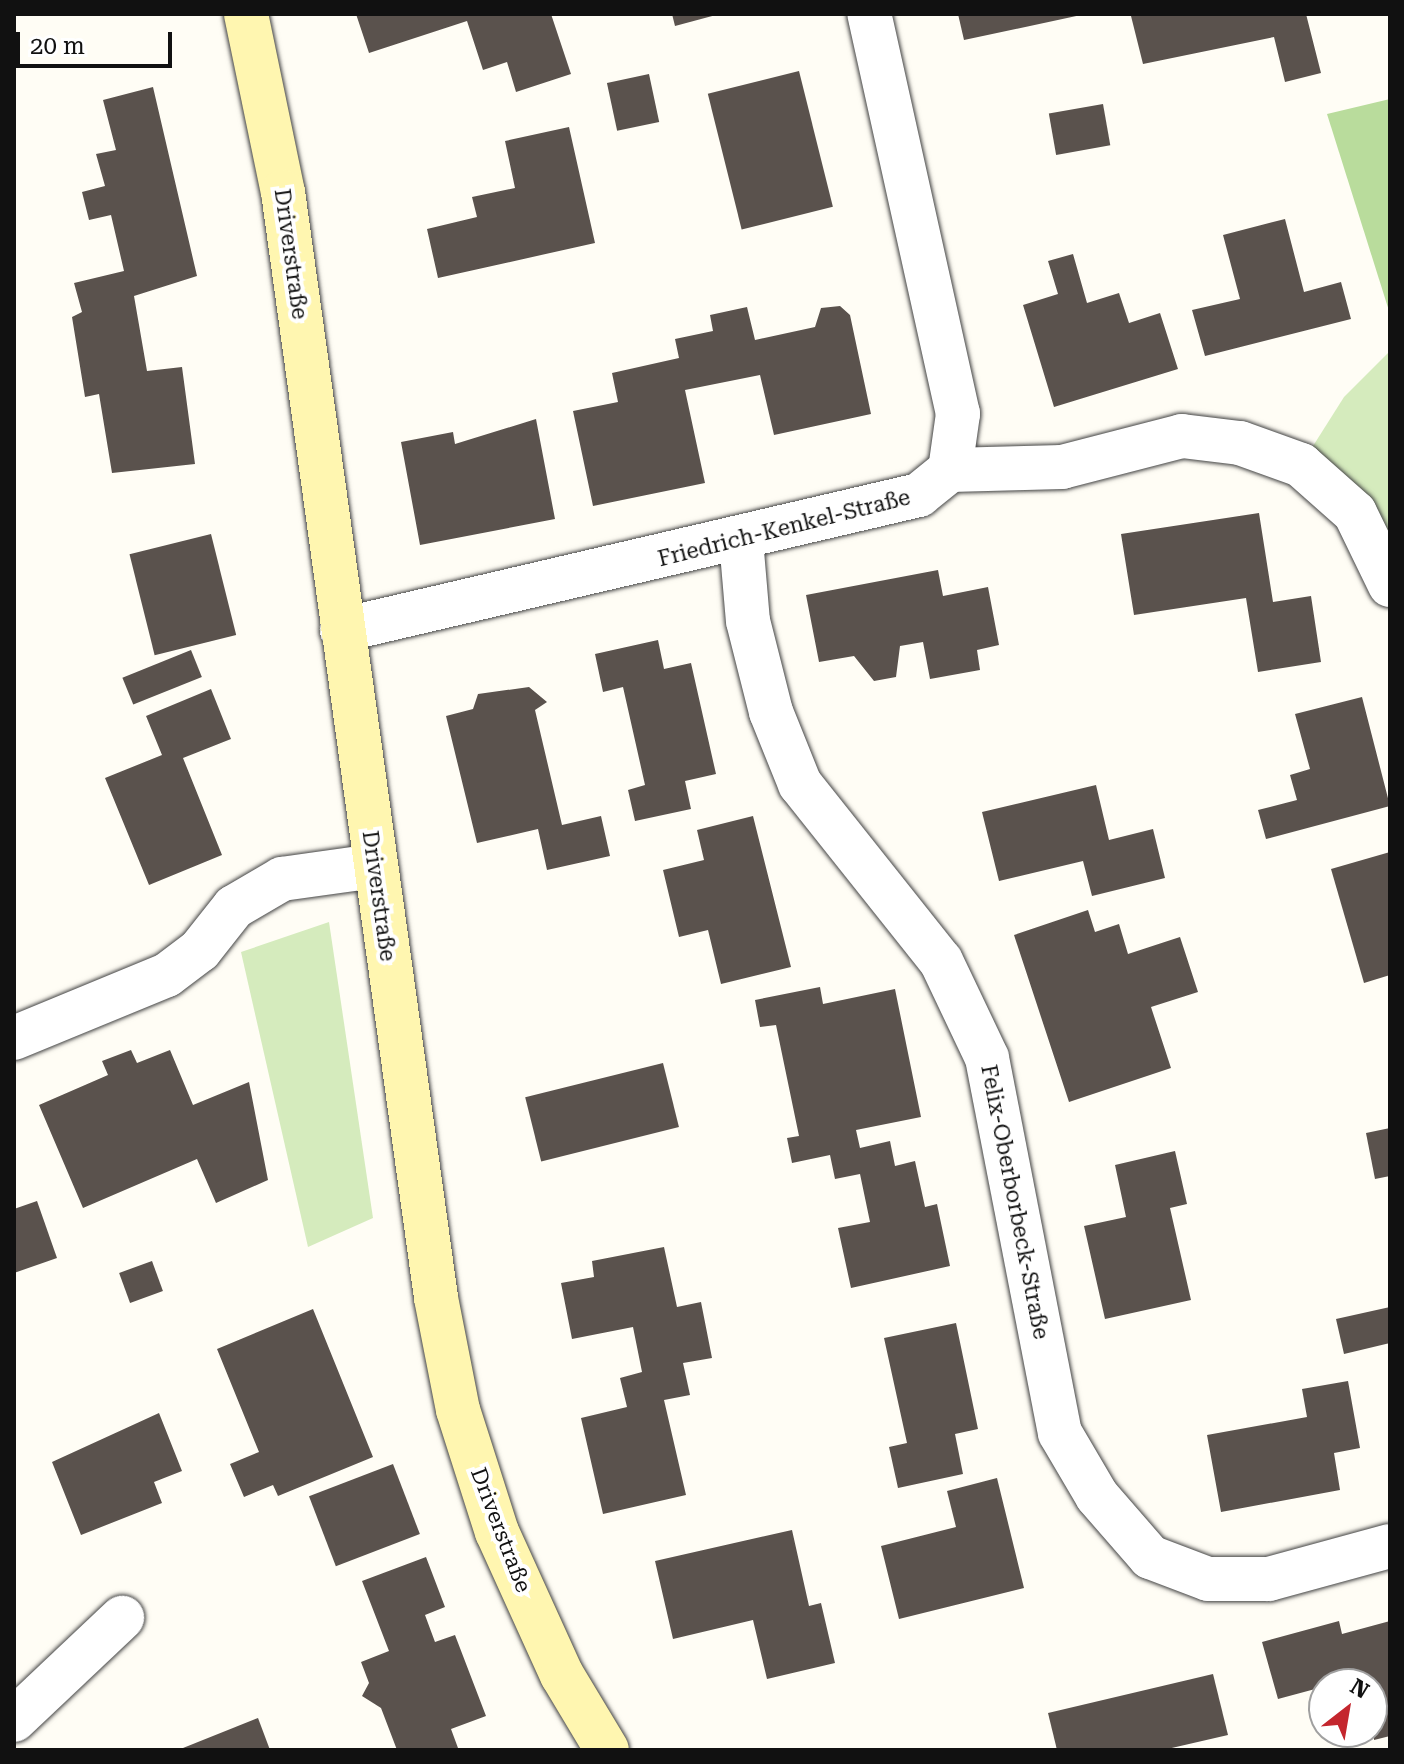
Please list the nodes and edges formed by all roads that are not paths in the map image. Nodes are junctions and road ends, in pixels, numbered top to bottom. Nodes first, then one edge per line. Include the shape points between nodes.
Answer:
1 (246, 14) edge
2 (869, 14) edge
3 (950, 470) junction
4 (741, 540) junction
5 (1390, 585) edge
6 (342, 630) junction
7 (375, 866) junction
8 (14, 1038) edge
9 (1390, 1546) edge
10 (122, 1618) dead end
11 (14, 1720) edge
12 (607, 1750) edge

1 - 6 street, Driverstraße via 283,192
2 - 3 street via 958,414
3 - 4 street, Friedrich-Kenkel-Straße via 919,495
3 - 5 street via 1062,467 1182,436 1240,443 1301,465 1355,513
4 - 6 street, Friedrich-Kenkel-Straße
4 - 9 street, Felix-Oberborbeck-Straße via 748,621 771,712 800,784 941,961 987,1058 1060,1433 1097,1496 1150,1557 1208,1579 1269,1579
6 - 7 street, Driverstraße
7 - 8 street via 282,879 234,907 200,950 167,975
7 - 12 street, Driverstraße via 458,1410 497,1532 562,1675
10 - 11 street

